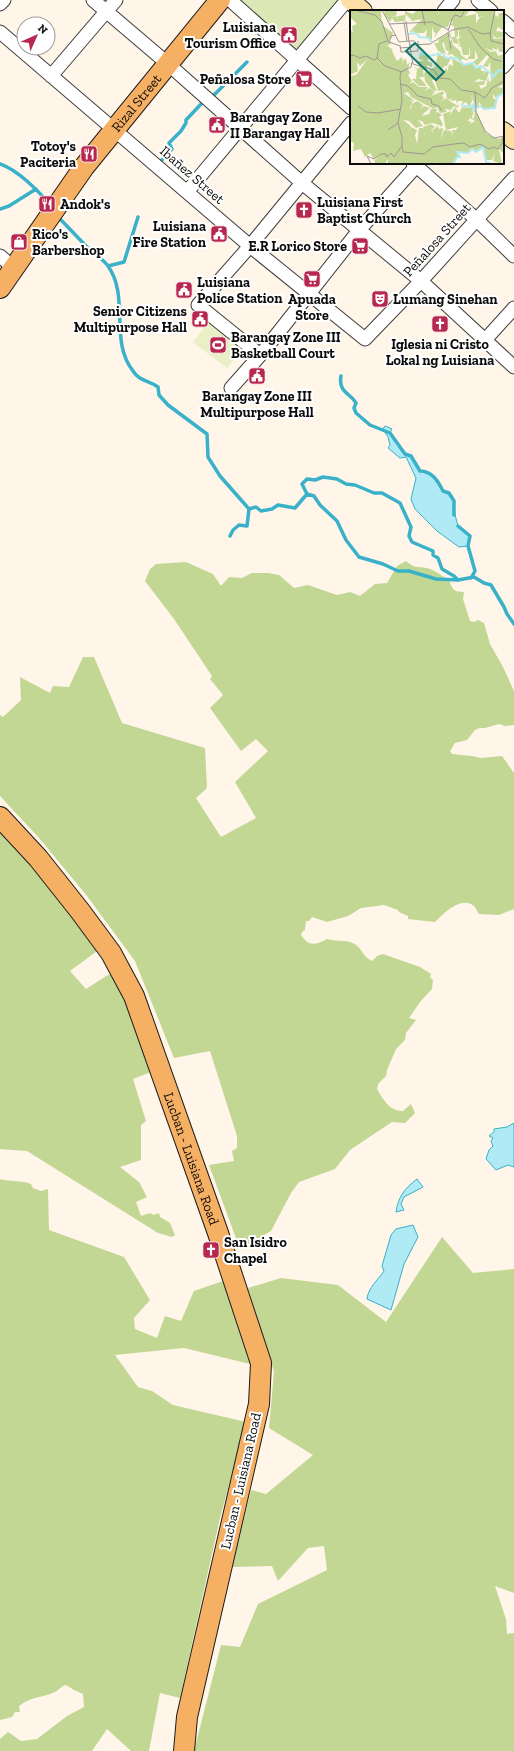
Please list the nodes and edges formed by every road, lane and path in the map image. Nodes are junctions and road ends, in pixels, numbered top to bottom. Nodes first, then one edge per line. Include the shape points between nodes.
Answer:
1 (4, 0) edge
2 (93, 0) edge
3 (116, 0) edge
4 (220, 0) edge
5 (230, 0) edge
6 (347, 0) edge
7 (350, 0) edge
8 (453, 0) edge
9 (478, 0) edge
10 (0, 4) edge
11 (362, 10) edge
12 (445, 10) edge
13 (490, 10) edge
14 (106, 11) junction
15 (504, 23) edge
16 (514, 31) edge
17 (0, 32) edge
18 (514, 54) edge
19 (298, 59) junction
20 (168, 63) junction
21 (504, 66) edge
22 (51, 76) junction
23 (350, 107) edge
24 (350, 124) edge
25 (240, 128) junction
26 (115, 129) junction
27 (504, 132) edge
28 (514, 140) edge
29 (416, 164) edge
30 (514, 178) edge
31 (302, 182) junction
32 (187, 192) junction
33 (477, 220) junction
34 (360, 229) junction
35 (250, 246) junction
36 (514, 256) edge
37 (7, 262) edge
38 (421, 281) junction
39 (0, 288) edge
40 (308, 293) junction
41 (514, 308) edge
42 (365, 339) joint
43 (485, 340) junction
44 (260, 355) junction
45 (514, 367) edge
46 (231, 388) dead end
47 (0, 817) edge
48 (184, 1751) edge

1 - 10 street
2 - 14 street
3 - 14 street
4 - 20 main road, Rizal Street
5 - 19 street
6 - 19 street
7 - 11 street
8 - 12 street
9 - 13 street
14 - 20 street
14 - 22 street
15 - 16 street
17 - 22 street, Ibañez Street
18 - 21 street
19 - 23 street
19 - 25 street
20 - 25 street
20 - 26 main road, Rizal Street
22 - 26 street, Ibañez Street
24 - 31 street
25 - 31 street
25 - 32 street
26 - 32 street, Ibañez Street
26 - 37 main road, Rizal Street via 55,209
27 - 28 street
29 - 33 street
29 - 34 street
30 - 33 street, Peñalosa Street
31 - 34 street
31 - 35 street
32 - 35 street, Ibañez Street
33 - 36 street
33 - 38 street, Peñalosa Street
34 - 38 street
34 - 40 street
35 - 40 street, Ibañez Street
35 - 44 street via 198,305
37 - 39 main road, Rizal Street
38 - 42 street, Peñalosa Street
38 - 43 street
40 - 42 street, Ibañez Street
40 - 44 street
41 - 43 street
43 - 45 street
44 - 46 street
47 - 48 main road, Lucban - Luisiana Road via 38,858 80,911 111,953 134,996 216,1226 261,1364 259,1404 187,1717

